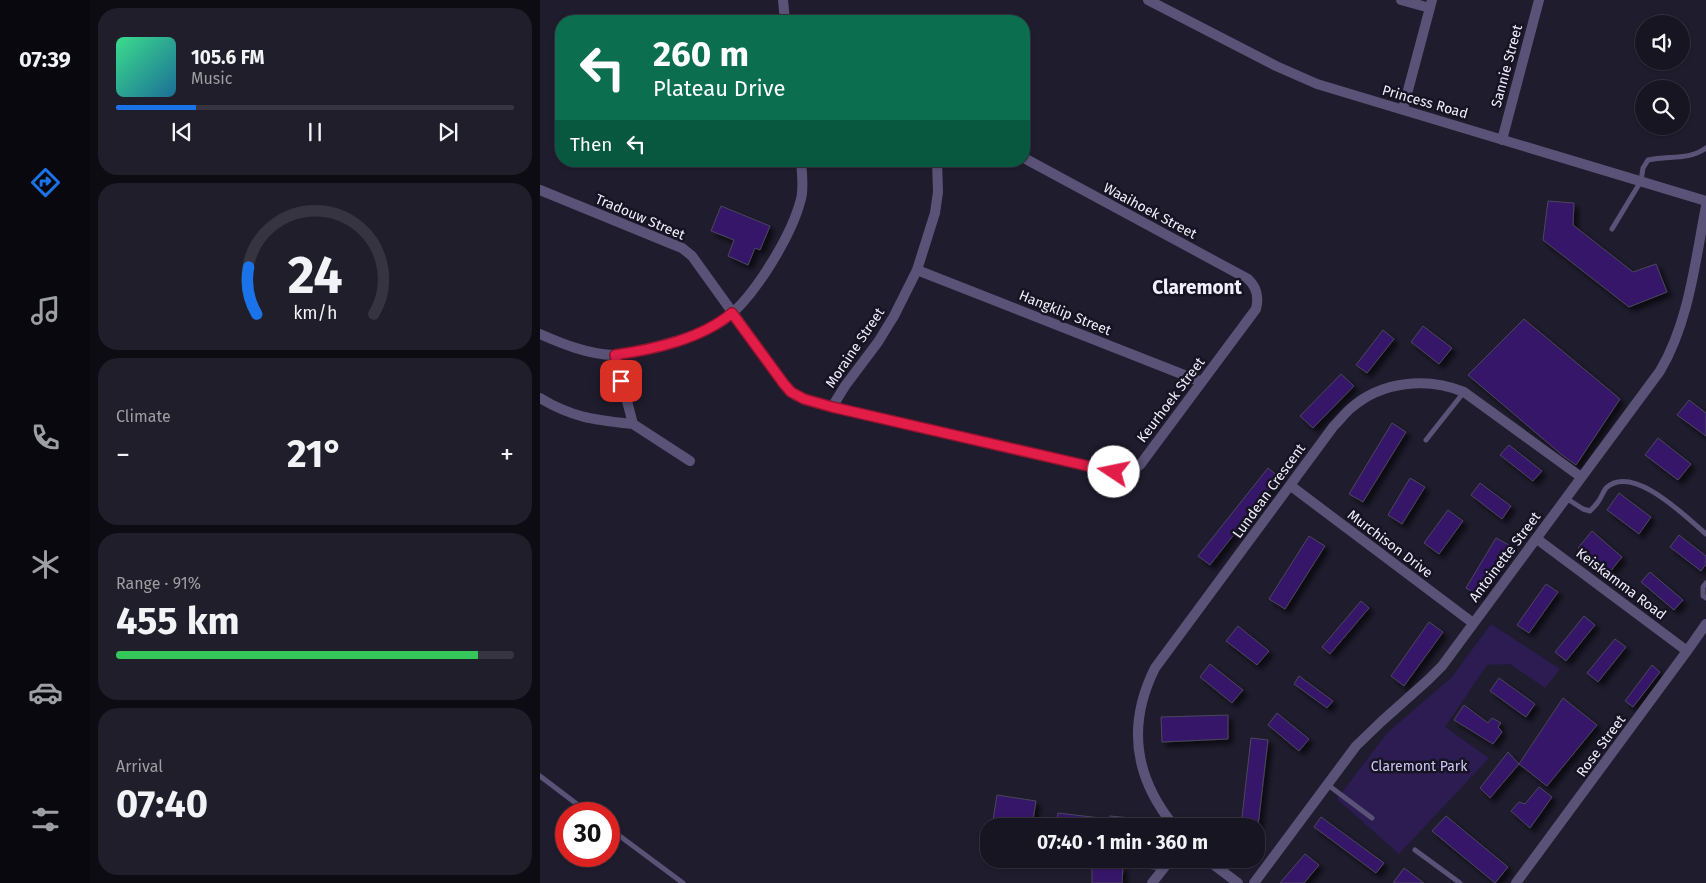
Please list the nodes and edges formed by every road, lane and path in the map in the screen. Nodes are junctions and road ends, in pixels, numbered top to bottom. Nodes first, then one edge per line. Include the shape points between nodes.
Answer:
1 (782, 0) edge
2 (1148, 0) edge
3 (1401, 0) edge
4 (1539, 0) edge
5 (1431, 4) edge
6 (784, 15) edge
7 (1403, 109) junction
8 (1502, 140) junction
9 (1706, 148) edge
10 (1030, 161) edge
11 (801, 167) edge
12 (937, 167) edge
13 (1641, 182) junction
14 (540, 190) edge
15 (1706, 201) edge
16 (1706, 206) edge
17 (1612, 229) dead end
18 (917, 270) junction
19 (1258, 293) joint
20 (732, 313) junction
21 (540, 334) edge
22 (615, 355) junction
23 (1202, 382) junction
24 (1464, 392) junction
25 (540, 398) edge
26 (832, 407) junction
27 (634, 424) junction
28 (1426, 440) dead end
29 (690, 461) dead end
30 (1581, 476) junction
31 (1290, 486) junction
32 (1566, 498) junction
33 (1706, 534) edge
34 (1537, 538) junction
35 (1706, 583) edge
36 (1706, 598) edge
37 (1473, 623) junction
38 (1706, 624) edge
39 (1687, 651) junction
40 (540, 776) edge
41 (1328, 785) junction
42 (574, 802) edge
43 (1167, 818) edge
44 (1372, 818) dead end
45 (620, 836) edge
46 (1416, 850) dead end
47 (1163, 868) edge
48 (1218, 868) edge
49 (683, 883) edge
50 (1152, 883) edge
51 (1238, 883) edge
52 (1254, 883) edge
53 (1460, 883) edge
54 (1516, 883) edge

1 - 6 street
2 - 7 street, Princess Road via 1316,84
3 - 5 street
4 - 8 street, Sannie Street
5 - 7 street
7 - 8 street, Princess Road
8 - 13 street, Princess Road
9 - 13 lane via 1698,154 1648,160
10 - 19 street, Waaihoek Street via 1248,279
11 - 20 street via 801,199 786,235 764,275
12 - 18 street, Moraine Street via 935,213
13 - 15 street, Princess Road
13 - 17 lane
14 - 20 street, Tradouw Street via 682,248 692,256
16 - 30 street, Antoinette Street via 1684,312 1668,357
18 - 23 street, Hangklip Street
18 - 26 street, Moraine Street via 878,342
19 - 23 street, Keurhoek Street via 1256,309
20 - 22 street via 716,325 676,341
20 - 26 street, Keurhoek Street via 791,392
21 - 22 street via 590,352
22 - 27 street
23 - 26 street, Keurhoek Street via 1140,465 1114,472
24 - 28 lane
24 - 30 street, Lundean Crescent
24 - 31 street, Lundean Crescent via 1449,386 1422,383 1396,385 1371,394 1351,408 1333,428
25 - 27 street via 583,418
27 - 29 street
30 - 32 street, Antoinette Street
31 - 37 street, Murchison Drive
31 - 43 street, Lundean Crescent via 1156,668 1144,693 1138,752 1148,787
32 - 33 lane via 1590,510 1606,488 1619,481 1639,484 1672,505
32 - 34 street, Antoinette Street
34 - 37 street, Antoinette Street
34 - 39 street, Keiskamma Road
35 - 36 lane via 1703,596
37 - 41 street, Antoinette Street via 1442,666 1356,746
38 - 39 street, Rose Street
39 - 54 street, Rose Street
40 - 42 lane
41 - 44 lane
41 - 52 street, Antoinette Street
45 - 49 lane
46 - 53 lane
47 - 50 street
48 - 51 street

